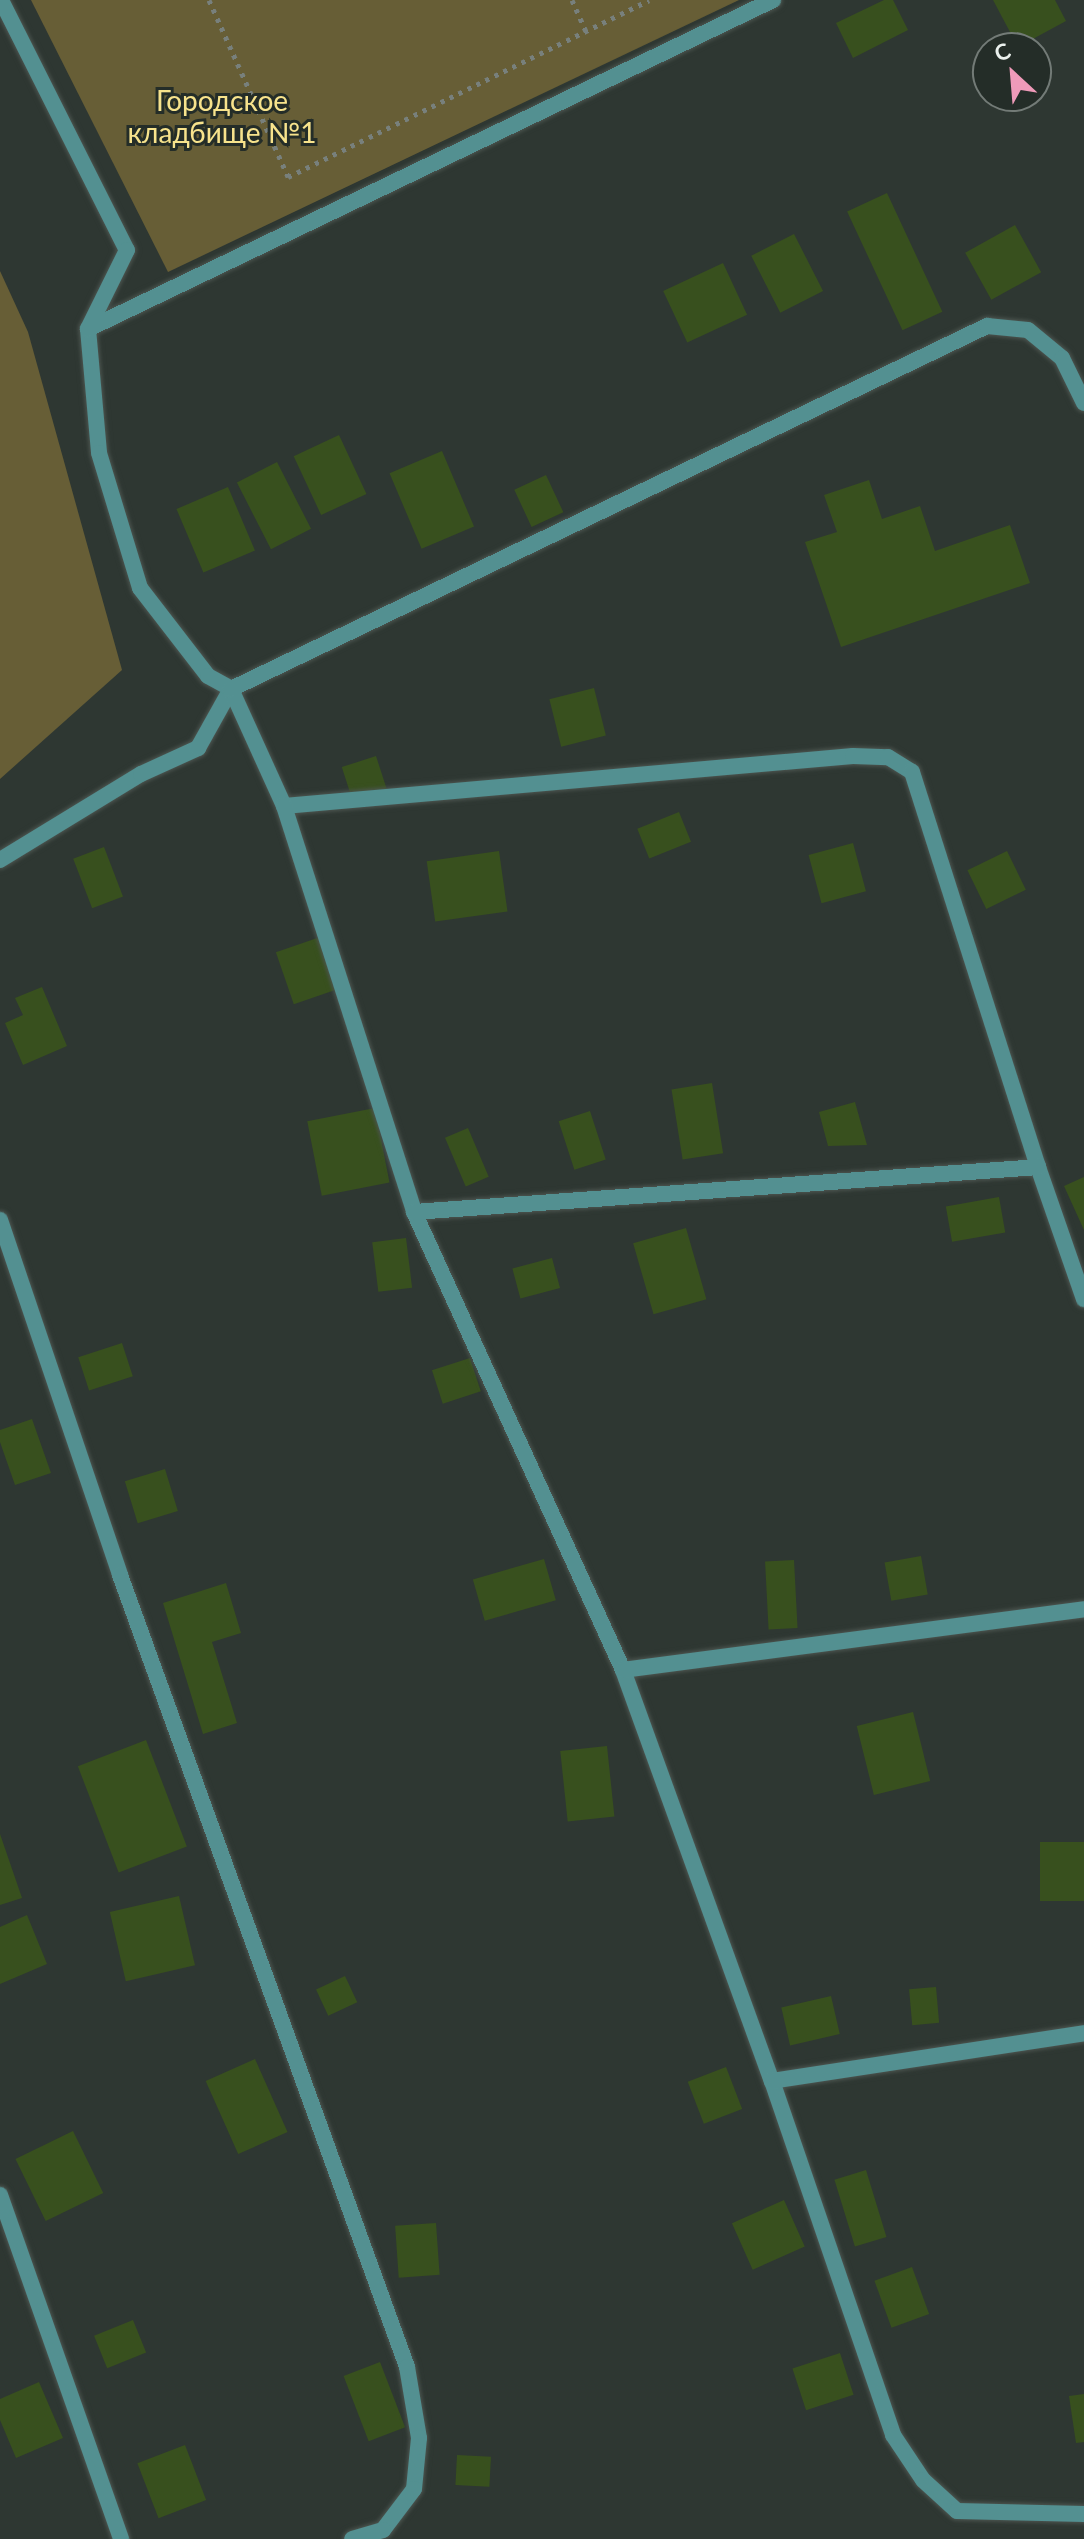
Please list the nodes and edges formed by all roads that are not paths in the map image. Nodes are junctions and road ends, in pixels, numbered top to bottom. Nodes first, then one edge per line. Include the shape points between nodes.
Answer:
1 (1, 0) edge
2 (773, 0) edge
3 (88, 329) junction
4 (1084, 403) edge
5 (231, 689) junction
6 (284, 806) junction
7 (0, 860) edge
8 (1038, 1167) junction
9 (414, 1212) junction
10 (0, 1220) edge
11 (1084, 1299) edge
12 (1084, 1609) edge
13 (623, 1670) junction
14 (1084, 2033) edge
15 (772, 2081) junction
16 (0, 2195) edge
17 (1084, 2514) edge
18 (121, 2539) edge
19 (352, 2539) edge

1 - 3 street via 127,250
2 - 3 street
3 - 5 street via 99,453 140,588 208,676
4 - 5 street via 1062,358 1028,330 987,326
5 - 6 street
5 - 7 street via 198,748 141,774
6 - 8 street via 888,757 912,772
6 - 9 street
8 - 9 street
8 - 11 street
9 - 13 street
10 - 19 street via 120,1575 407,2367 419,2438 414,2489 383,2530
12 - 13 street
13 - 15 street
14 - 15 street
15 - 17 street via 893,2435 923,2480 957,2511
16 - 18 street

